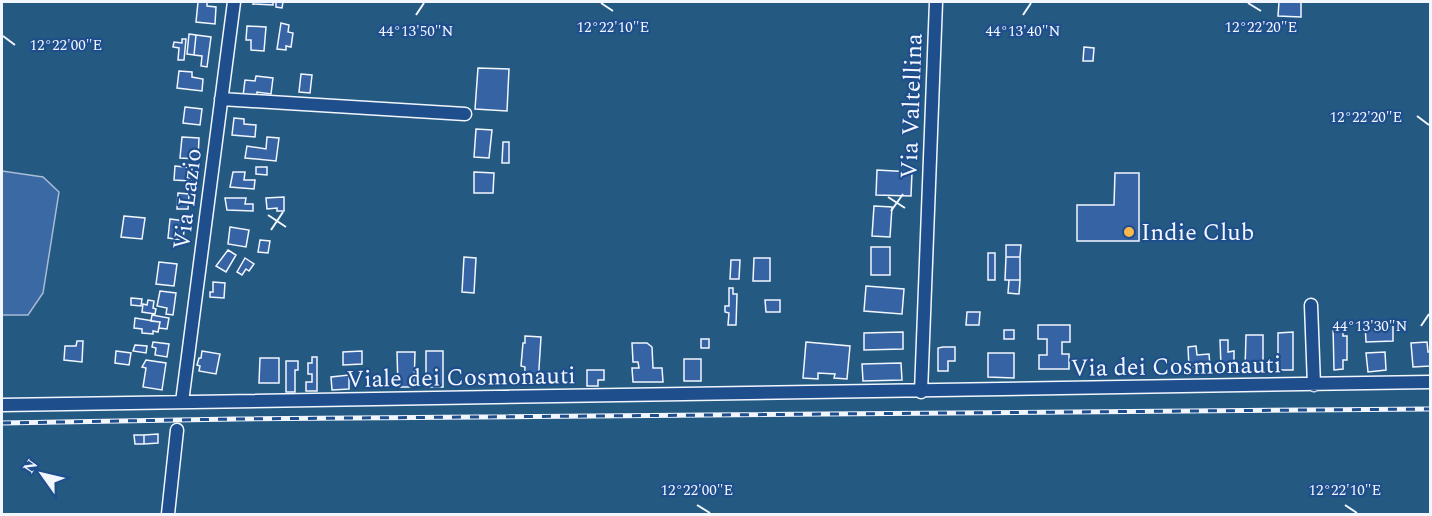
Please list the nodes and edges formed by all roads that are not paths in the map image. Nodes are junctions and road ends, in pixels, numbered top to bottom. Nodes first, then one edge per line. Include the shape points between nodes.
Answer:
1 (234, 2) edge
2 (936, 2) edge
3 (221, 99) junction
4 (465, 114) dead end
5 (1311, 304) dead end
6 (1431, 382) edge
7 (1314, 384) junction
8 (921, 392) junction
9 (182, 402) junction
10 (2, 405) edge
11 (177, 430) dead end
12 (168, 514) edge

1 - 3 street, Via Lazio
2 - 8 street, Via Valtellina
3 - 4 street
3 - 9 street, Via Lazio
5 - 7 street
6 - 7 street, Via dei Cosmonauti
7 - 8 street, Via dei Cosmonauti
8 - 9 street, Viale dei Cosmonauti
9 - 10 street, Viale dei Cosmonauti
11 - 12 street

